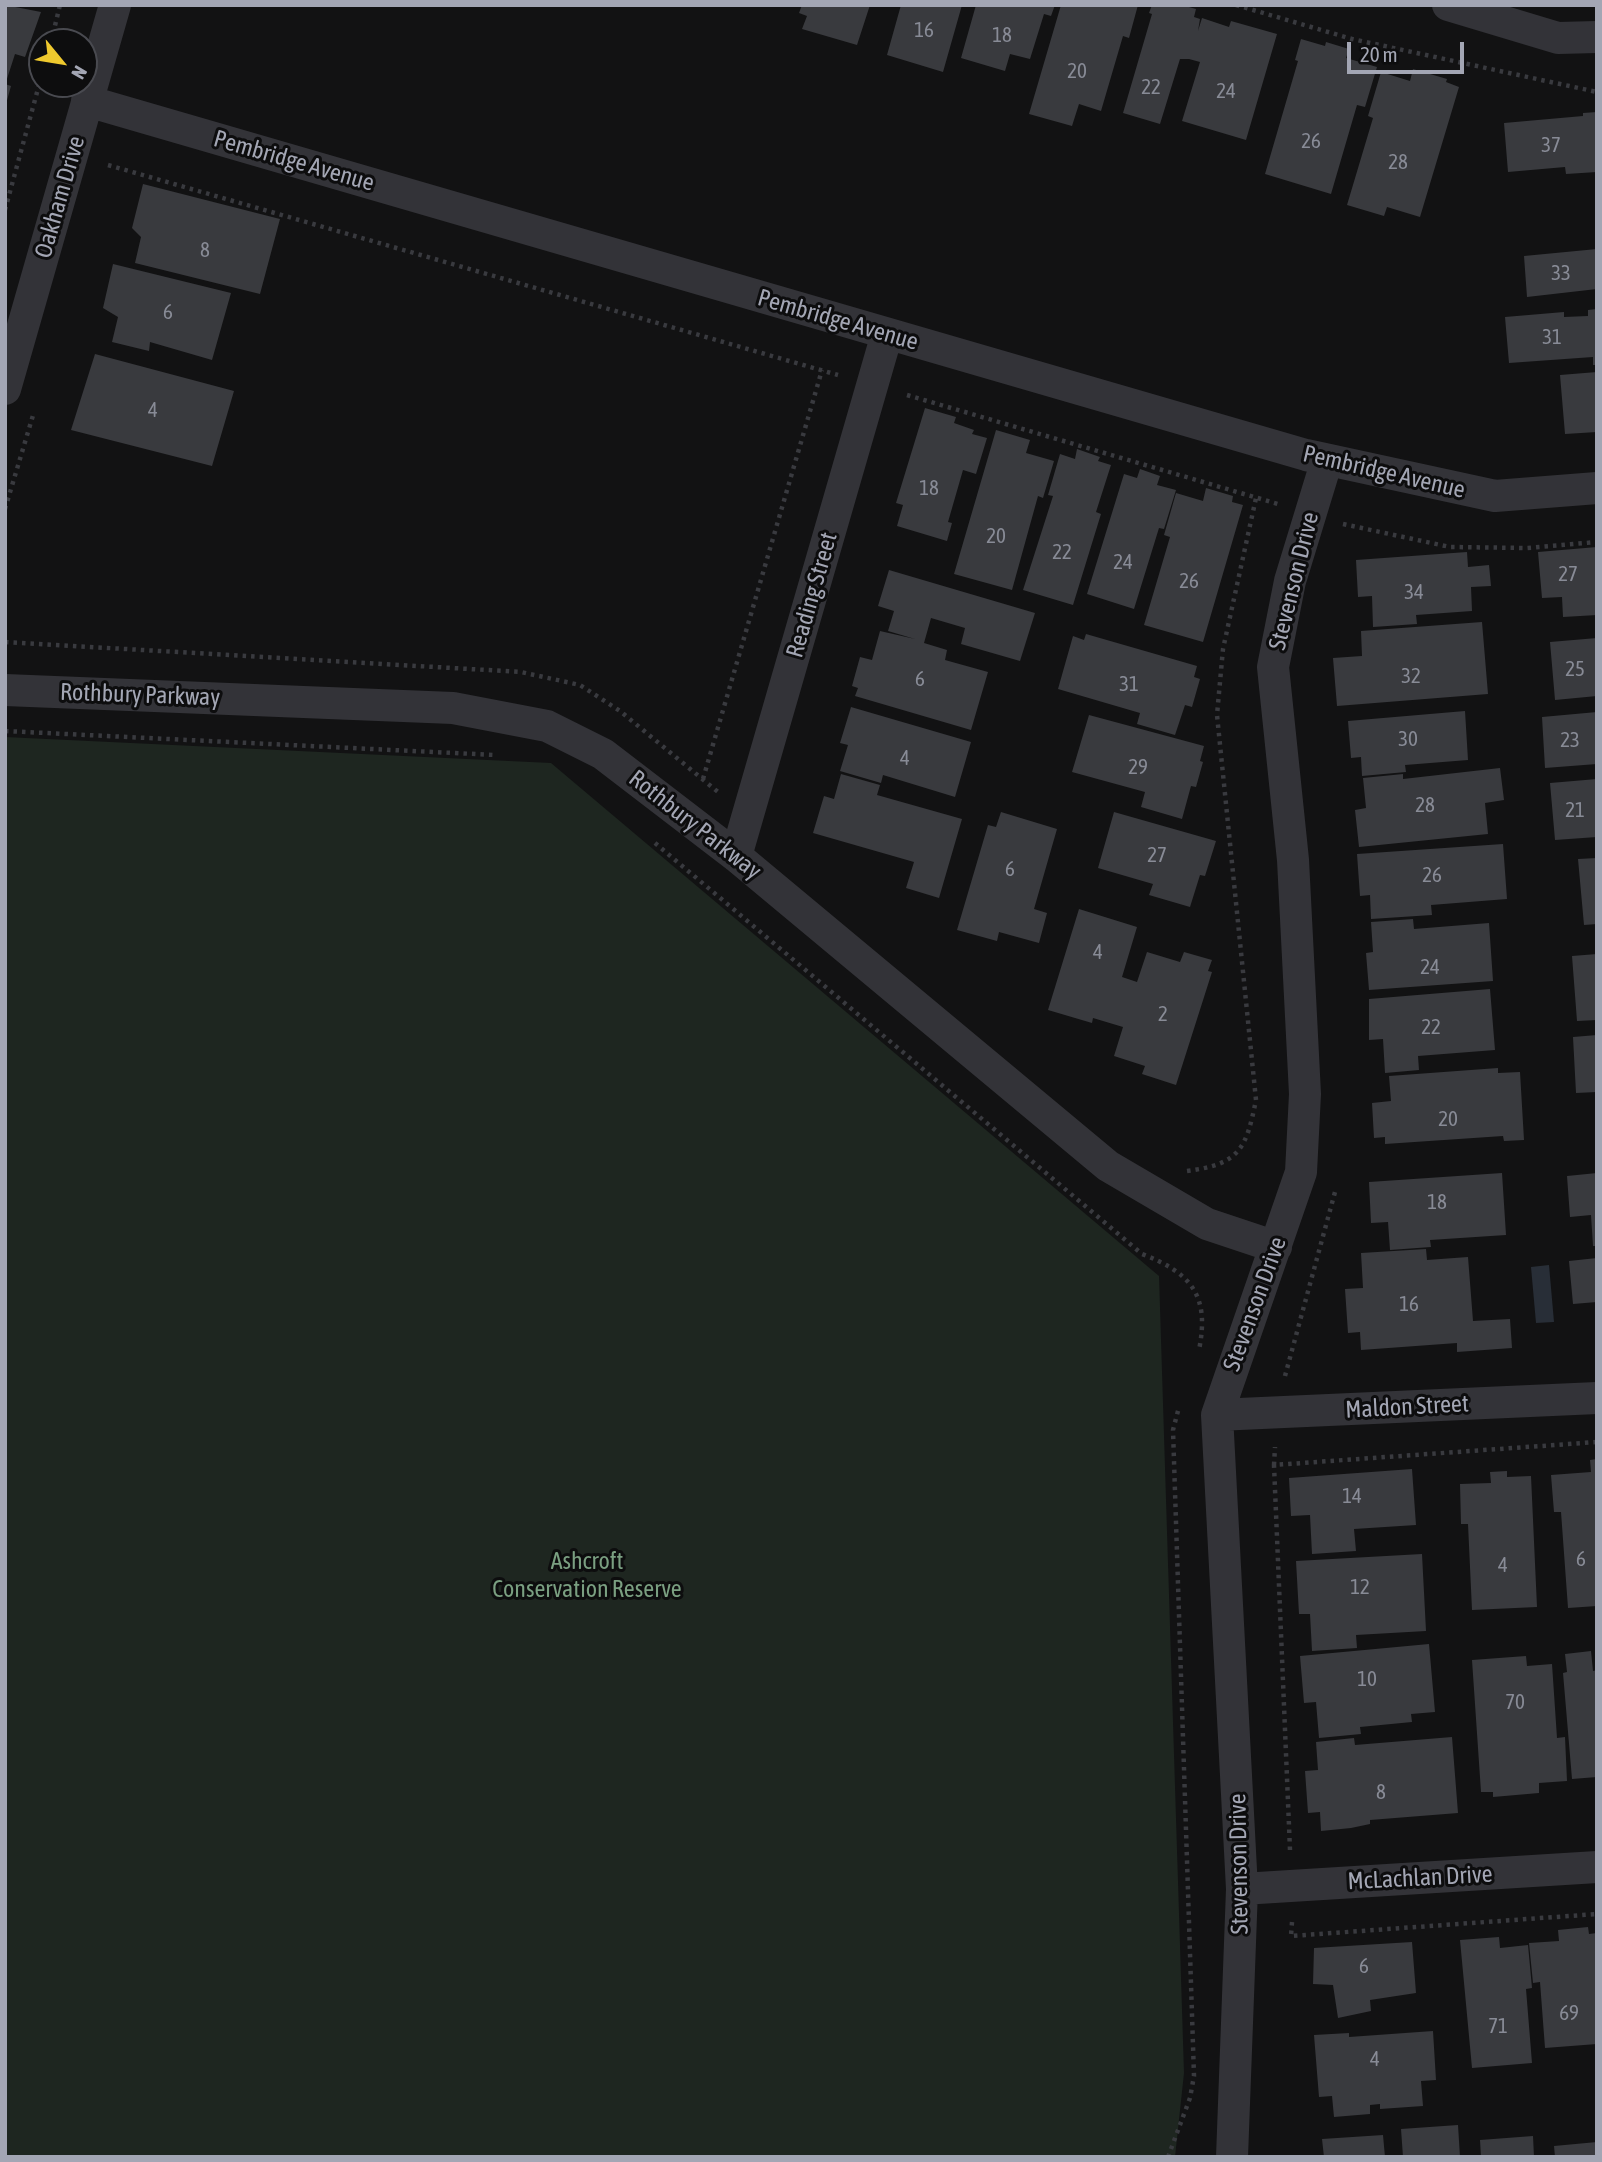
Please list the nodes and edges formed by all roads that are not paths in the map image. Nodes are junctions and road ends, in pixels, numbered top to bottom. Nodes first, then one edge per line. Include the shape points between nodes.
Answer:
1 (115, 5) edge
2 (1448, 5) edge
3 (1597, 37) edge
4 (87, 101) junction
5 (887, 334) junction
6 (5, 389) edge
7 (1327, 460) junction
8 (1597, 488) edge
9 (5, 690) edge
10 (736, 856) junction
11 (1276, 1247) junction
12 (1597, 1398) edge
13 (1217, 1416) junction
14 (1597, 1867) edge
15 (1242, 1889) junction
16 (1231, 2157) edge

1 - 4 street, Oakham Drive
2 - 3 street via 1558,38
4 - 5 street, Pembridge Avenue
4 - 6 street, Oakham Drive
5 - 7 street, Pembridge Avenue
5 - 10 street, Reading Street
7 - 8 street, Pembridge Avenue via 1495,496
7 - 11 street, Stevenson Drive via 1290,581 1273,667 1293,860 1305,1094 1301,1172
9 - 10 street, Rothbury Parkway via 453,708 547,726 603,754
10 - 11 street, Rothbury Parkway via 1108,1166 1208,1224
11 - 13 street, Stevenson Drive
12 - 13 street, Maldon Street
13 - 15 street, Stevenson Drive
14 - 15 street, McLachlan Drive
15 - 16 street, Stevenson Drive

